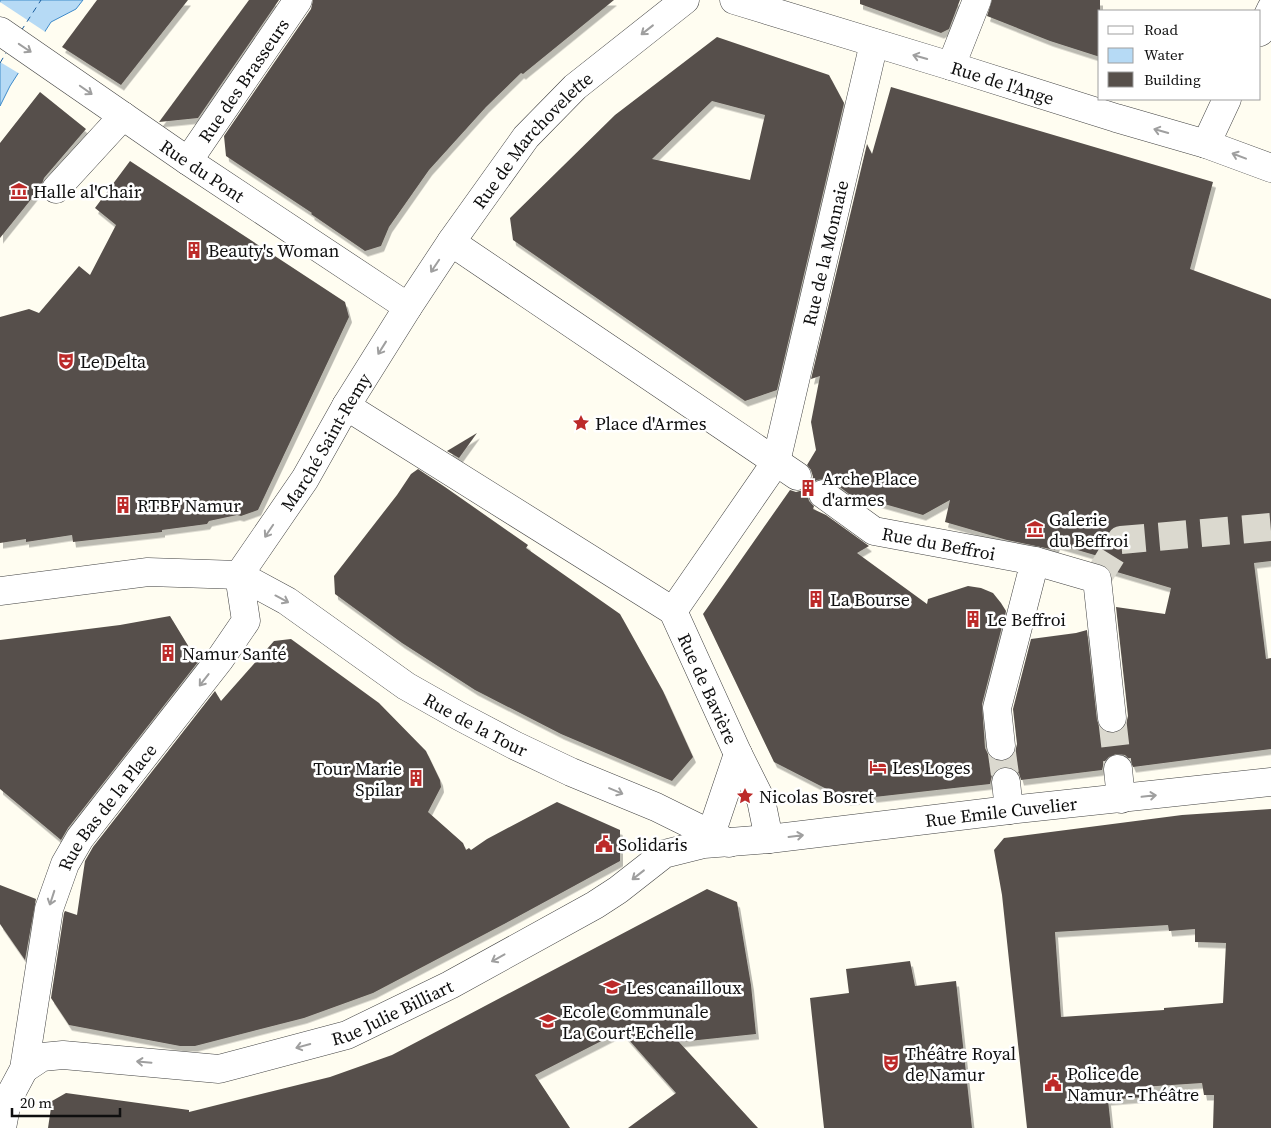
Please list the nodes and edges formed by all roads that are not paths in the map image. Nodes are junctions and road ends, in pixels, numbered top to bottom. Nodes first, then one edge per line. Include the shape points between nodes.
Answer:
1 (298, 0) edge
2 (685, 0) edge
3 (734, 0) edge
4 (977, 0) edge
5 (1271, 9) edge
6 (1261, 30) edge
7 (0, 31) edge
8 (874, 43) junction
9 (952, 66) junction
10 (1227, 100) edge
11 (123, 116) junction
12 (1212, 155) junction
13 (188, 161) junction
14 (1271, 168) edge
15 (56, 189) dead end
16 (451, 242) junction
17 (408, 307) junction
18 (346, 406) junction
19 (787, 469) junction
20 (823, 494) dead end
21 (1035, 561) junction
22 (239, 575) junction
23 (0, 591) edge
24 (676, 618) junction
25 (1112, 718) tunnel mouth
26 (1001, 746) tunnel mouth
27 (738, 754) junction
28 (1118, 769) tunnel mouth
29 (1006, 782) tunnel mouth
30 (1271, 782) edge
31 (1121, 799) junction
32 (1009, 810) junction
33 (721, 839) junction
34 (769, 840) junction
35 (24, 1069) junction
36 (2, 1128) edge

1 - 13 street, Rue des Brasseurs
2 -> 16 street, Rue de Marchovelette via 575,87 526,137
3 - 8 street, Rue de l'Ange
4 - 9 street
5 - 6 street
7 -> 11 street, Rue du Pont
9 -> 8 street, Rue de l'Ange
8 - 19 street, Rue de la Monnaie
12 -> 9 street, Rue de l'Ange via 1116,118
10 - 12 street
11 - 13 street, Rue du Pont
11 - 15 street
14 -> 12 street, Rue de l'Ange
13 - 17 street, Rue du Pont
16 -> 17 street, Rue de Marchovelette
16 - 19 street
17 -> 18 street, Marché Saint-Remy
18 -> 22 street, Marché Saint-Remy via 305,479
18 - 24 street
19 - 24 street
20 - 21 street, Rue du Beffroi via 874,531
21 - 25 street, Rue du Beffroi via 1097,579
21 - 26 street via 997,708
22 - 23 street via 148,572
22 -> 33 street, Rue de la Tour via 287,601 406,686 459,716 522,749
22 -> 35 street, Rue Bas de la Place via 246,621 214,667 80,838 65,864 49,910
24 - 27 street, Rue de Bavière
27 - 33 street, Rue de Bavière
27 - 34 street, Rue de Bavière via 761,800
28 - 31 street
29 - 32 street
31 -> 30 street, Rue Emile Cuvelier
31 - 32 street, Rue Emile Cuvelier
34 -> 32 street, Rue Emile Cuvelier
33 - 34 street, Rue Emile Cuvelier
33 -> 35 street, Rue Julie Billiart via 664,854 595,905 450,985 346,1035 219,1069 64,1056 42,1057
35 - 36 street via 7,1101

